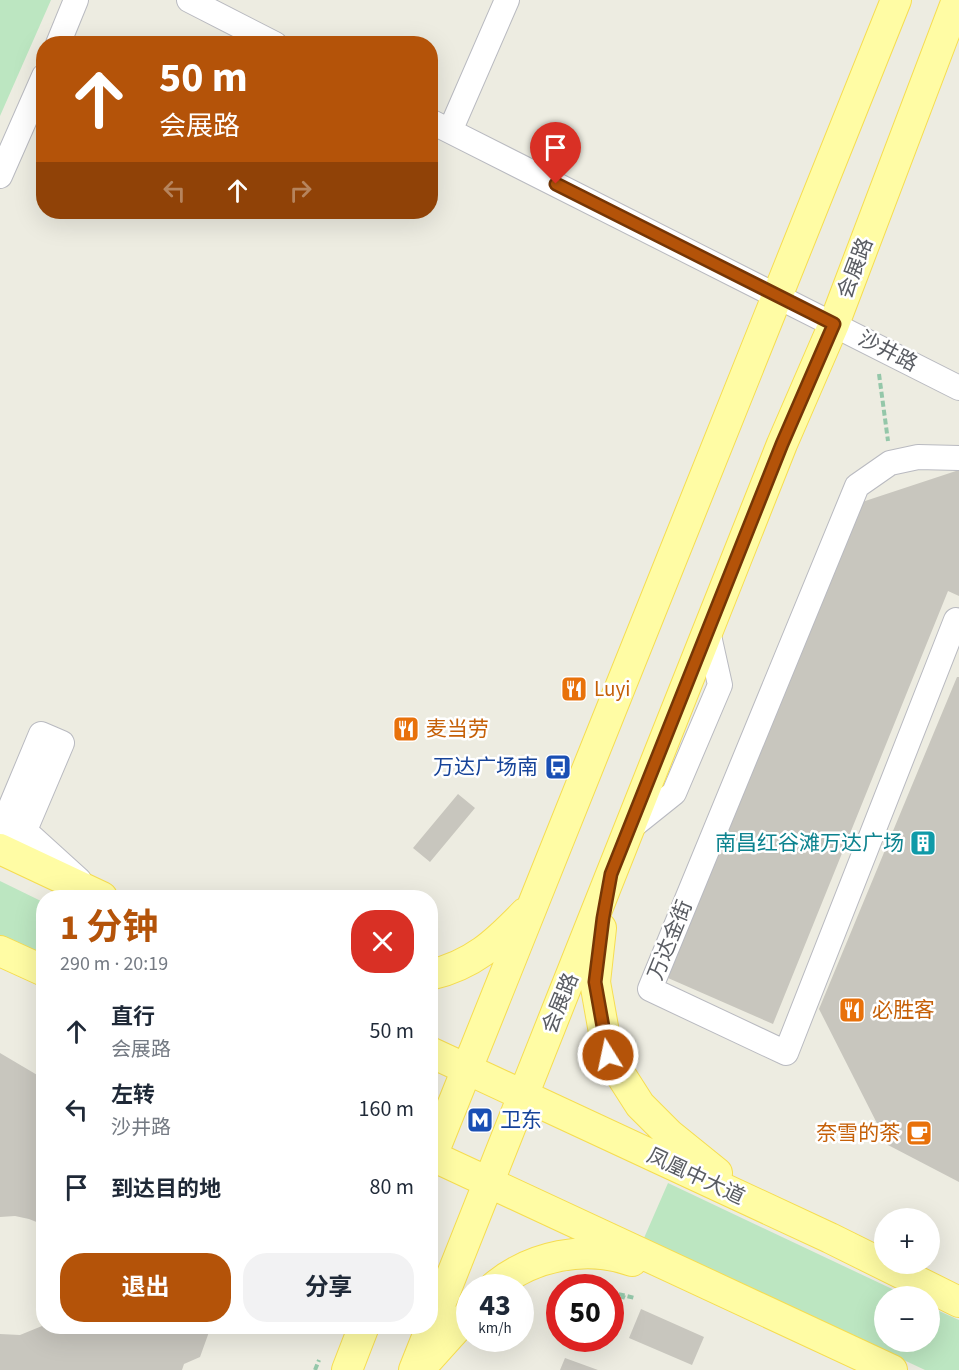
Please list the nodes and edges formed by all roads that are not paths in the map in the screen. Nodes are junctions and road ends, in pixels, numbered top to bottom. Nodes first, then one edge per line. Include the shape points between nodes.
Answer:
1 (76, 0) edge
2 (189, 0) edge
3 (507, 0) edge
4 (896, 0) edge
5 (957, 0) edge
6 (61, 36) edge
7 (259, 36) edge
8 (36, 94) edge
9 (440, 126) edge
10 (0, 176) edge
11 (778, 296) junction
12 (834, 324) junction
13 (959, 388) edge
14 (959, 458) edge
15 (959, 621) edge
16 (7, 834) edge
17 (611, 874) junction
18 (89, 890) edge
19 (535, 902) junction
20 (0, 951) edge
21 (36, 967) edge
22 (438, 973) edge
23 (438, 1056) edge
24 (468, 1070) junction
25 (524, 1096) junction
26 (438, 1141) edge
27 (438, 1161) edge
28 (489, 1182) junction
29 (754, 1203) junction
30 (512, 1274) edge
31 (959, 1302) edge
32 (438, 1310) edge
33 (772, 1314) junction
34 (456, 1328) edge
35 (361, 1334) edge
36 (428, 1334) edge
37 (347, 1370) edge
38 (414, 1370) edge
39 (419, 1370) edge
40 (892, 1370) edge

1 - 6 street
2 - 7 street
3 - 9 street
4 - 11 main road
5 - 12 main road, 会展路
8 - 10 street
9 - 11 street, 沙井路
11 - 12 street, 沙井路
11 - 19 main road
12 - 13 street, 沙井路
12 - 17 main road, 会展路 via 782,444
14 - 15 street, 万达金街 via 918,457 890,463 857,486 650,989 786,1053 956,620
16 - 18 main road
17 - 25 main road, 会展路
17 - 29 main road via 595,982 608,1055 640,1105 670,1135
19 - 22 main road via 474,959
19 - 24 main road
20 - 21 main road
23 - 24 main road, 凤凰中大道
24 - 25 main road, 凤凰中大道
24 - 26 main road
25 - 28 main road, 会展路
25 - 29 main road, 凤凰中大道
27 - 28 main road
28 - 32 main road, 会展路
28 - 33 main road
29 - 31 main road, 凤凰中大道
30 - 33 main road via 536,1261 582,1252 618,1256
33 - 40 main road
34 - 39 main road
35 - 37 main road
36 - 38 main road, 会展路

